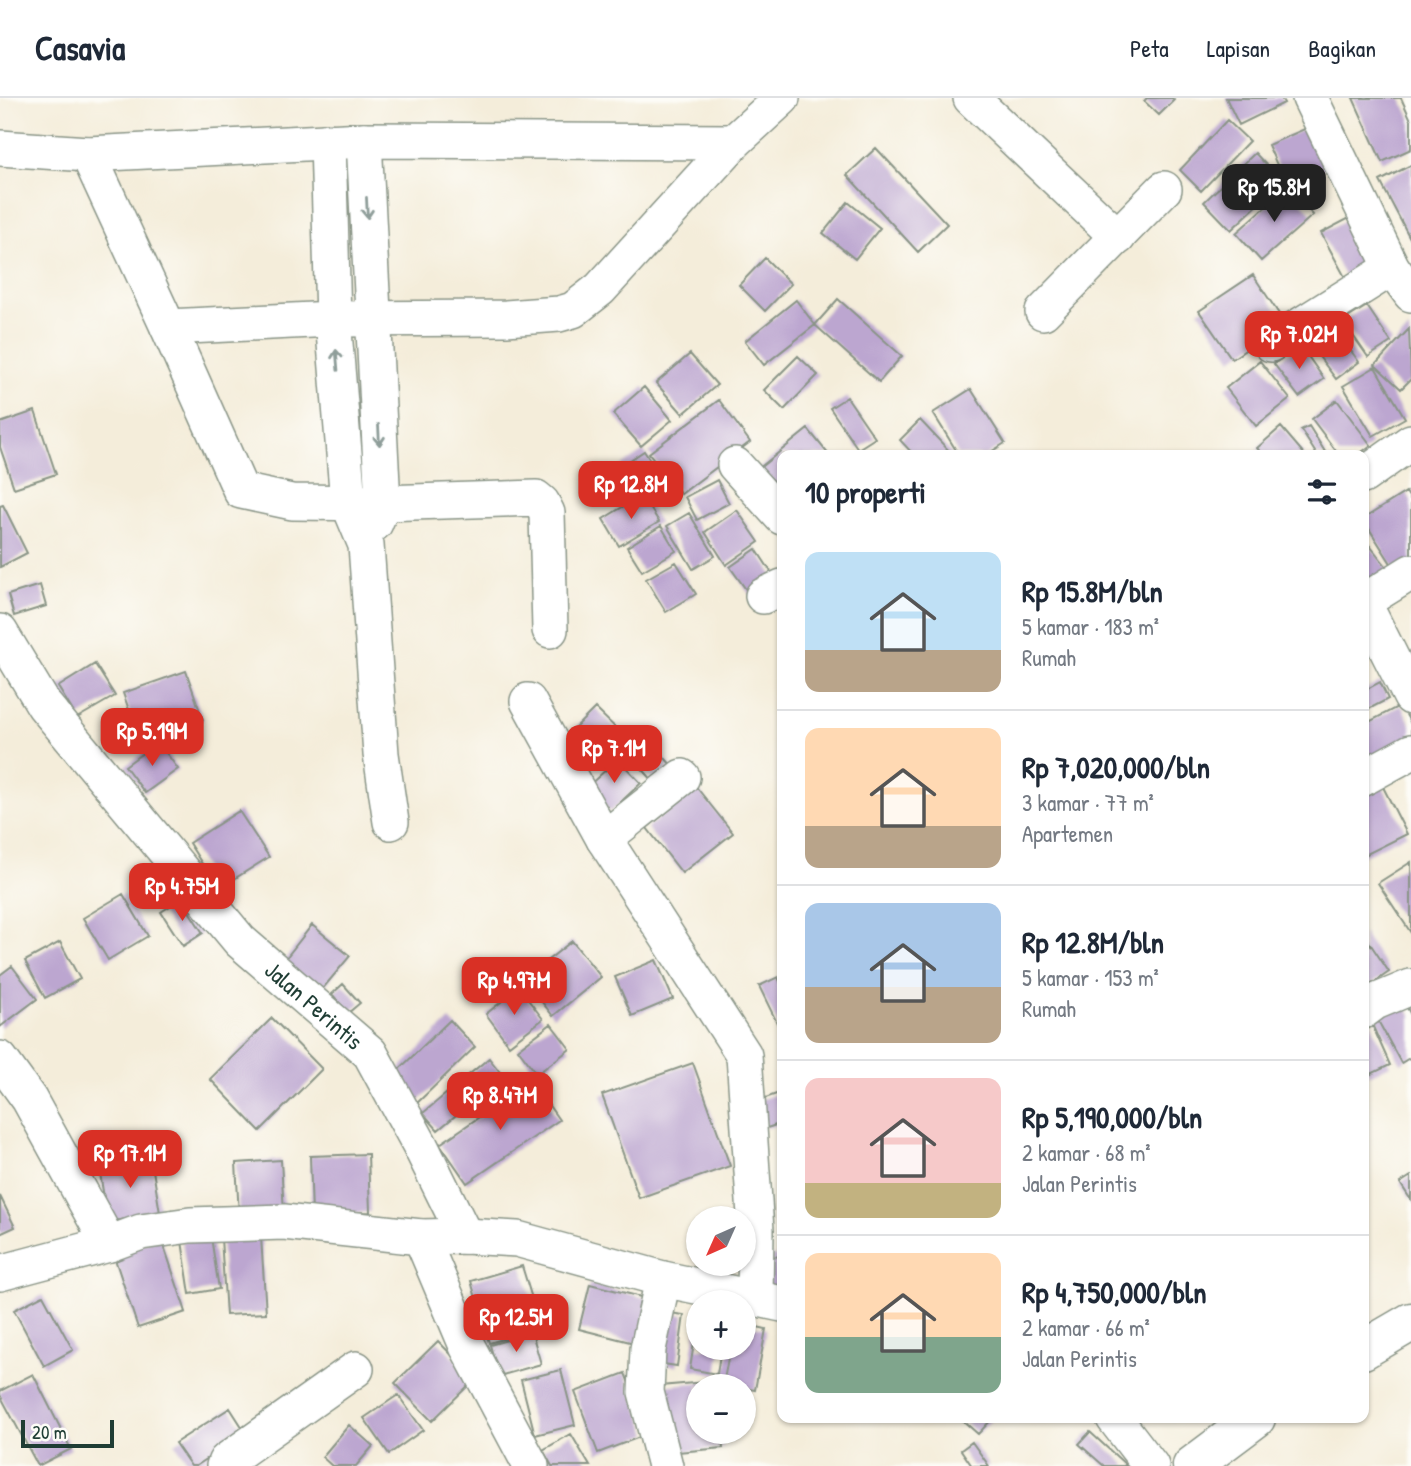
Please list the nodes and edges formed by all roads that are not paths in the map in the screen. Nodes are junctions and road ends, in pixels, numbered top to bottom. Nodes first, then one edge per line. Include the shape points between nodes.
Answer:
1 (782, 98) edge
2 (971, 98) edge
3 (1310, 98) edge
4 (364, 140) junction
5 (328, 141) junction
6 (733, 142) junction
7 (0, 148) edge
8 (88, 154) junction
9 (1164, 188) dead end
10 (1118, 237) junction
11 (1402, 281) edge
12 (1043, 312) dead end
13 (333, 319) junction
14 (374, 320) junction
15 (168, 327) junction
16 (1271, 344) dead end
17 (1411, 442) edge
18 (735, 466) dead end
19 (1369, 472) edge
20 (348, 502) junction
21 (383, 503) junction
22 (777, 512) edge
23 (366, 545) junction
24 (1411, 572) edge
25 (1369, 598) edge
26 (1369, 628) edge
27 (550, 630) dead end
28 (0, 632) edge
29 (1377, 662) edge
30 (1411, 697) edge
31 (528, 701) dead end
32 (1411, 752) edge
33 (1369, 775) edge
34 (682, 778) dead end
35 (391, 822) dead end
36 (604, 839) junction
37 (1411, 987) edge
38 (1369, 1006) edge
39 (0, 1059) edge
40 (465, 1236) junction
41 (421, 1237) junction
42 (109, 1244) junction
43 (0, 1273) edge
44 (663, 1279) junction
45 (769, 1301) edge
46 (1411, 1322) edge
47 (1369, 1346) edge
48 (356, 1369) dead end
49 (1118, 1423) edge
50 (1249, 1423) edge
51 (224, 1466) edge
52 (531, 1466) edge
53 (665, 1466) edge
54 (1151, 1466) edge
55 (1192, 1466) edge

1 - 6 street
2 - 10 street
3 - 11 street
4 - 5 street
4 - 6 street
4 -> 14 street
5 - 8 street
5 - 13 street
6 - 14 street via 600,289 573,310 506,318
7 - 8 street
8 - 15 street
9 - 10 street
10 - 12 street
11 - 16 street
13 - 14 street
13 - 15 street
20 -> 13 street
14 -> 21 street
15 - 20 street via 241,491 292,502
17 - 19 street
18 - 22 street
20 - 21 street
20 - 23 street
21 - 23 street
21 - 27 street via 536,498 547,513
23 - 35 street via 380,742
24 - 25 street
26 - 29 street
28 - 40 street, Jalan Perintis via 44,705 240,941 370,1053
29 - 30 street
31 - 36 street
32 - 33 street
34 - 36 street
36 - 45 street via 744,1055 756,1230
37 - 38 street
39 - 42 street via 29,1099
40 - 41 street
40 - 44 street via 517,1239
41 - 42 street via 284,1222 190,1225 141,1232
41 - 52 street via 467,1346
42 - 43 street
44 - 45 street
44 - 53 street via 648,1349 646,1392
46 - 47 street
48 - 51 street
49 - 54 street
50 - 55 street

